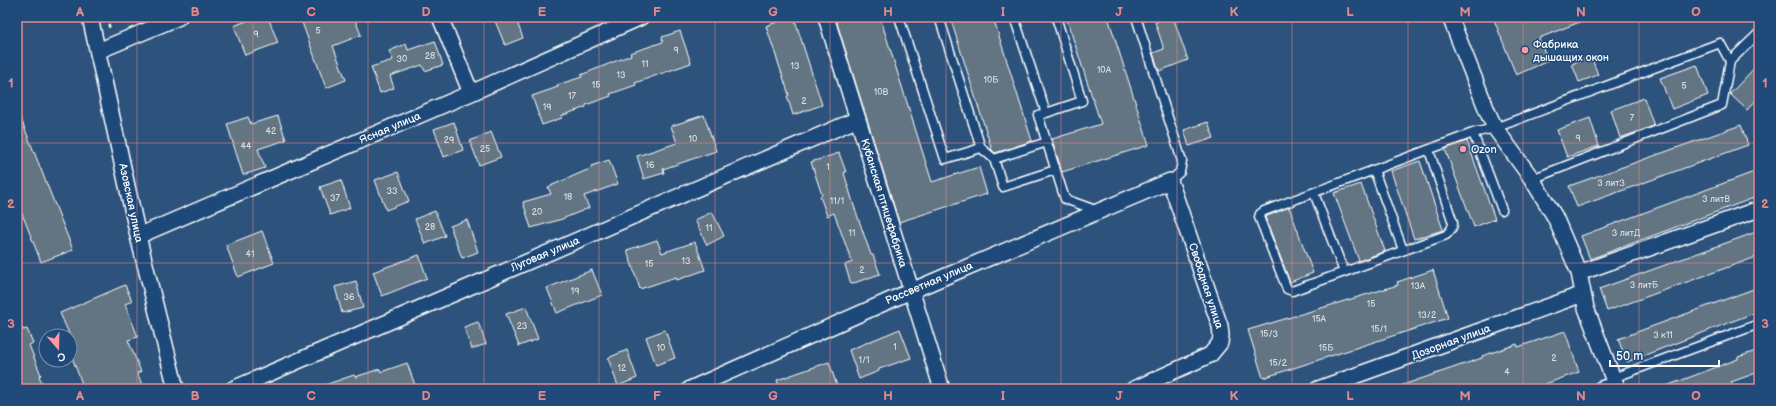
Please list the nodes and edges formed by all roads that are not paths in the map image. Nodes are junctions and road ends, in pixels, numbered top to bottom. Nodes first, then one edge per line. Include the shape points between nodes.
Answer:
1 (90, 17) edge
2 (179, 17) edge
3 (440, 17) edge
4 (640, 17) edge
5 (826, 17) edge
6 (899, 17) edge
7 (939, 17) edge
8 (1014, 17) edge
9 (1056, 17) edge
10 (1136, 17) edge
11 (1450, 17) edge
12 (1759, 33) edge
13 (98, 51) junction
14 (1730, 61) junction
15 (471, 93) junction
16 (1046, 113) junction
17 (858, 119) junction
18 (1496, 128) junction
19 (1473, 134) junction
20 (1047, 142) junction
21 (981, 148) junction
22 (1429, 150) junction
23 (994, 159) junction
24 (1056, 170) junction
25 (1374, 170) junction
26 (1532, 179) junction
27 (1170, 181) junction
28 (1314, 193) junction
29 (1759, 209) edge
30 (1502, 210) dead end
31 (1099, 211) junction
32 (138, 236) junction
33 (1404, 250) junction
34 (1344, 272) junction
35 (1579, 273) junction
36 (911, 291) junction
37 (1583, 294) junction
38 (1759, 324) edge
39 (1615, 384) edge
40 (176, 389) edge
41 (232, 389) edge
42 (690, 389) edge
43 (942, 389) edge
44 (1134, 389) edge
45 (1318, 389) edge
46 (1601, 389) edge

1 - 13 street, Азовская улица
2 - 13 street
3 - 15 street
4 - 15 street, Ясная улица
5 - 17 street, Кубанская птицефабрика
6 - 21 lane via 946,159
7 - 21 lane
8 - 16 lane
9 - 16 lane via 1082,101
10 - 27 lane via 1182,161 1180,172
11 - 18 street
12 - 14 lane
13 - 32 street, Азовская улица
14 - 18 lane via 1720,43
14 - 26 lane via 1722,105
15 - 32 street, Ясная улица
16 - 20 lane via 1038,115
17 - 36 street, Кубанская птицефабрика
17 - 41 street, Луговая улица
18 - 19 lane
18 - 26 street
19 - 22 lane
19 - 30 lane
20 - 23 lane
20 - 24 lane
21 - 23 lane
22 - 25 lane
22 - 33 lane via 1453,228 1446,234
23 - 24 lane via 1003,187
24 - 31 lane via 1065,200
25 - 28 lane
25 - 33 lane
26 - 35 street via 1555,217
27 - 31 street, Рассветная улица
27 - 44 street, Свободная улица via 1220,326 1220,343 1210,355
28 - 34 lane
28 - 34 lane via 1264,211 1259,217 1289,291
29 - 35 street
31 - 36 street, Рассветная улица
32 - 40 street, Азовская улица
33 - 34 lane
35 - 37 street
36 - 42 street, Рассветная улица
36 - 43 street, Кубанская птицефабрика
37 - 39 street
37 - 45 street, Дозорная улица
38 - 39 lane
39 - 46 street

